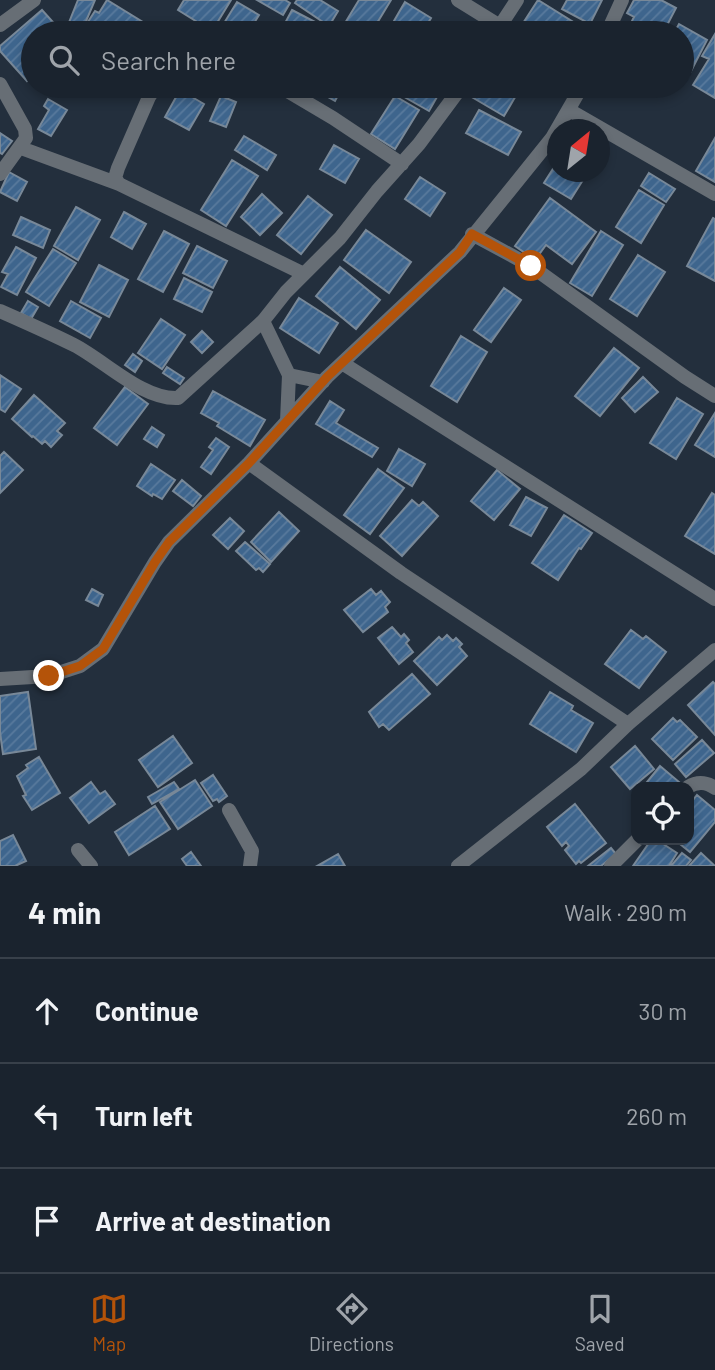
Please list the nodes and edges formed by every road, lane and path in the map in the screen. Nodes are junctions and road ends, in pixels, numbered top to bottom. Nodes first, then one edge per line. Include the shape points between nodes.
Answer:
1 (34, 0) edge
2 (458, 0) edge
3 (517, 0) edge
4 (622, 0) edge
5 (486, 21) edge
6 (504, 21) edge
7 (612, 21) edge
8 (0, 25) edge
9 (0, 84) edge
10 (149, 98) edge
11 (299, 98) edge
12 (453, 98) edge
13 (576, 98) edge
14 (569, 110) junction
15 (21, 148) junction
16 (402, 164) junction
17 (0, 174) edge
18 (119, 184) junction
19 (715, 194) edge
20 (472, 234) junction
21 (302, 273) junction
22 (0, 311) edge
23 (263, 321) junction
24 (342, 363) junction
25 (289, 375) junction
26 (323, 382) junction
27 (715, 396) edge
28 (288, 421) junction
29 (249, 463) junction
30 (715, 599) edge
31 (715, 650) edge
32 (0, 679) edge
33 (628, 724) junction
34 (694, 783) edge
35 (715, 788) edge
36 (229, 810) dead end
37 (632, 845) edge
38 (78, 850) dead end
39 (91, 866) edge
40 (250, 866) edge
41 (458, 866) edge
42 (611, 866) edge

1 - 8 street
2 - 5 street
3 - 6 street
4 - 7 street
9 - 15 street via 25,129
10 - 18 street via 118,168 115,178
11 - 16 street
12 - 16 street
13 - 14 street
14 - 19 street
14 - 20 street via 536,160
15 - 17 street
15 - 18 street
16 - 21 street via 340,238
18 - 21 street
20 - 24 street via 460,252
20 - 27 street via 531,266
21 - 23 street
22 - 23 street via 76,346 165,399 178,398
23 - 25 street
24 - 26 street
24 - 30 street
25 - 26 street
25 - 28 street
26 - 28 street
28 - 29 street
29 - 32 street via 169,542 103,649 80,666 49,676
29 - 33 street via 401,573
31 - 33 street
33 - 41 street via 581,769
34 - 35 street
36 - 40 street via 251,851
37 - 42 street
38 - 39 street

